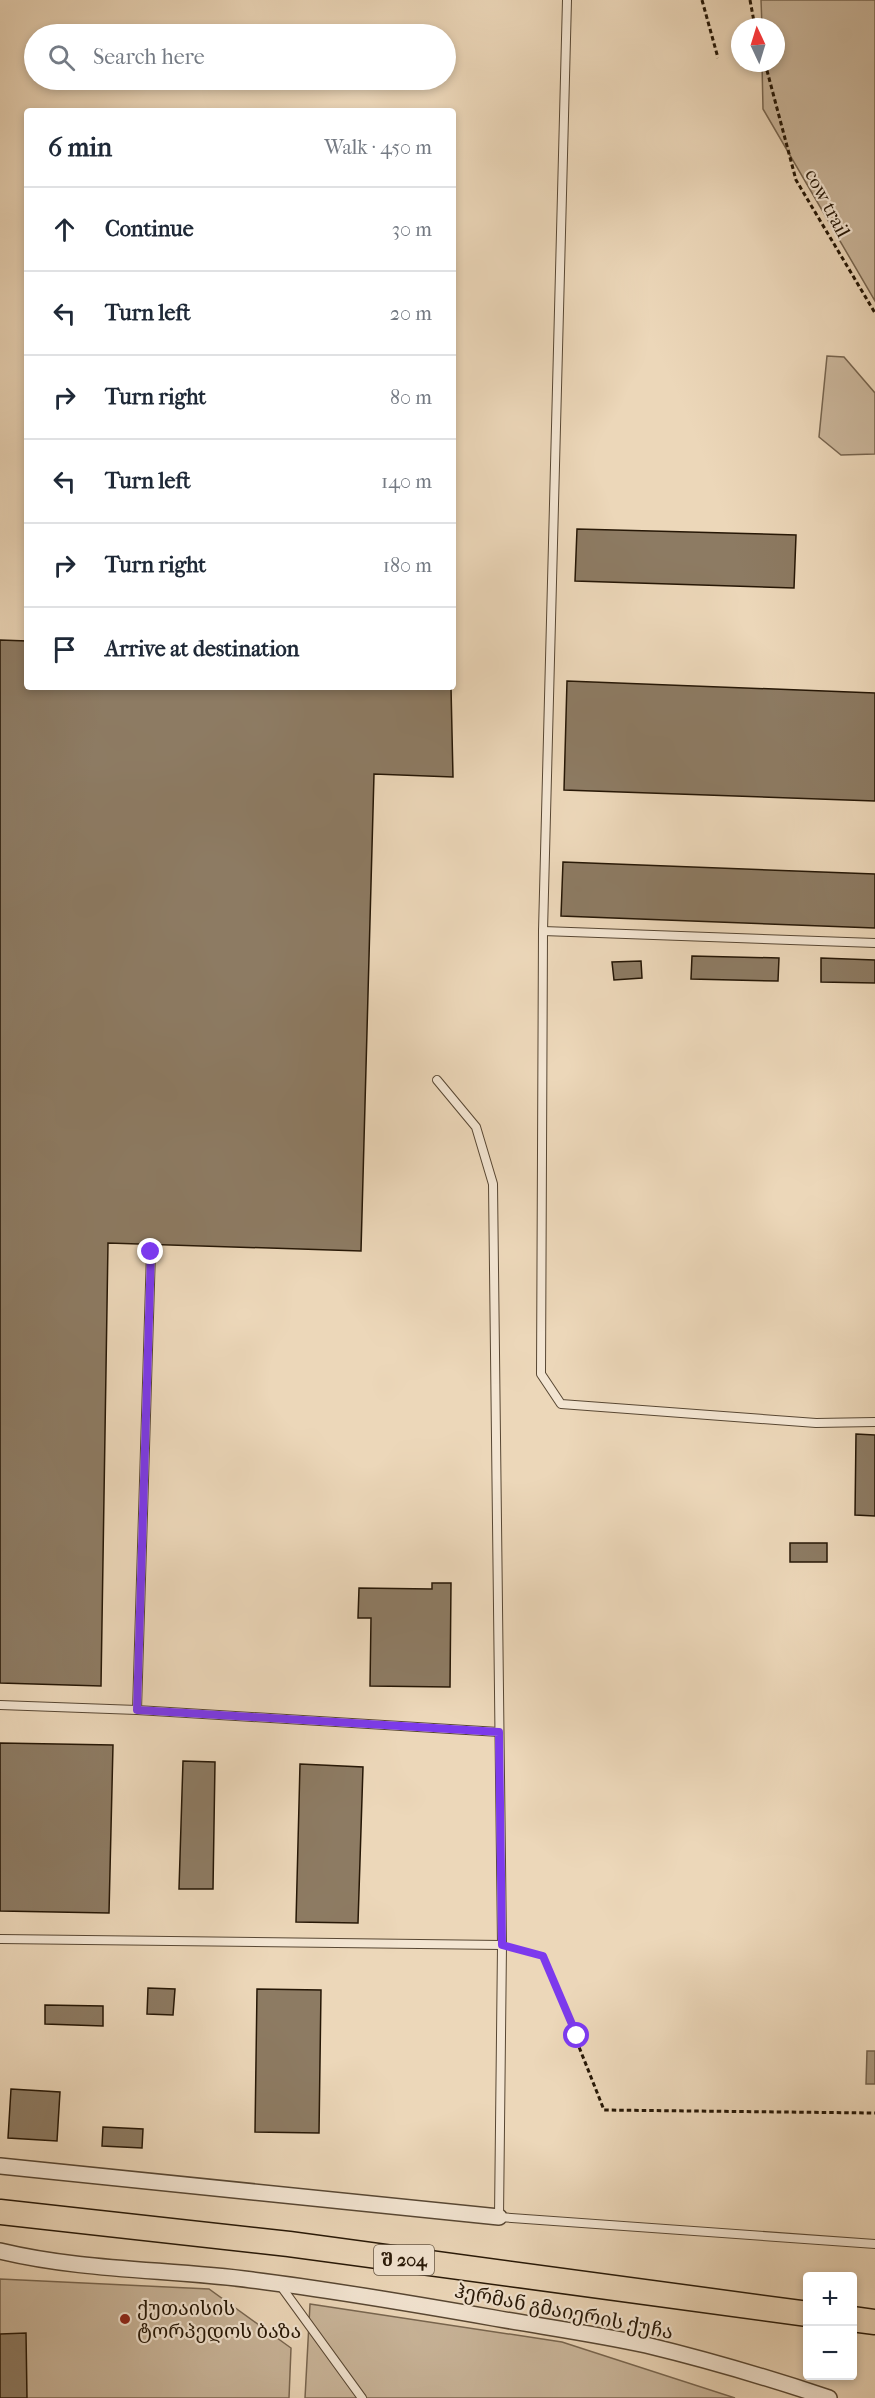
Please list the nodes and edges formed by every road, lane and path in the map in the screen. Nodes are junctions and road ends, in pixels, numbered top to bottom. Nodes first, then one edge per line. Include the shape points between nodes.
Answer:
1 (567, 0) edge
2 (702, 0) edge
3 (750, 0) edge
4 (753, 18) edge
5 (718, 58) dead end
6 (767, 72) edge
7 (875, 314) edge
8 (543, 931) junction
9 (875, 943) edge
10 (437, 1080) dead end
11 (151, 1252) dead end
12 (875, 1422) edge
13 (0, 1705) edge
14 (137, 1710) junction
15 (499, 1732) junction
16 (0, 1939) edge
17 (502, 1945) junction
18 (875, 2113) edge
19 (0, 2166) edge
20 (0, 2212) edge
21 (499, 2217) junction
22 (875, 2244) edge
23 (0, 2251) edge
24 (279, 2283) junction
25 (803, 2313) edge
26 (857, 2320) edge
27 (875, 2322) edge
28 (362, 2398) edge
29 (830, 2398) edge

1 - 8 lane
2 - 5 path
3 - 4 path
6 - 7 path, cow trail via 796,180
8 - 9 lane
8 - 12 lane via 542,1374 561,1404 816,1423
10 - 15 lane via 476,1127 493,1184
11 - 14 lane
13 - 14 lane
14 - 15 lane
15 - 17 lane
16 - 17 lane
17 - 18 path via 543,1956 604,2110
17 - 21 lane
19 - 21 street
20 - 25 main road, შ 204 via 289,2244
21 - 22 lane
23 - 24 street, ჰერმან გმაიერის ქუჩა via 107,2269 195,2273
24 - 28 lane
24 - 29 street, ჰერმან გმაიერის ქუჩა via 646,2345
26 - 27 main road

